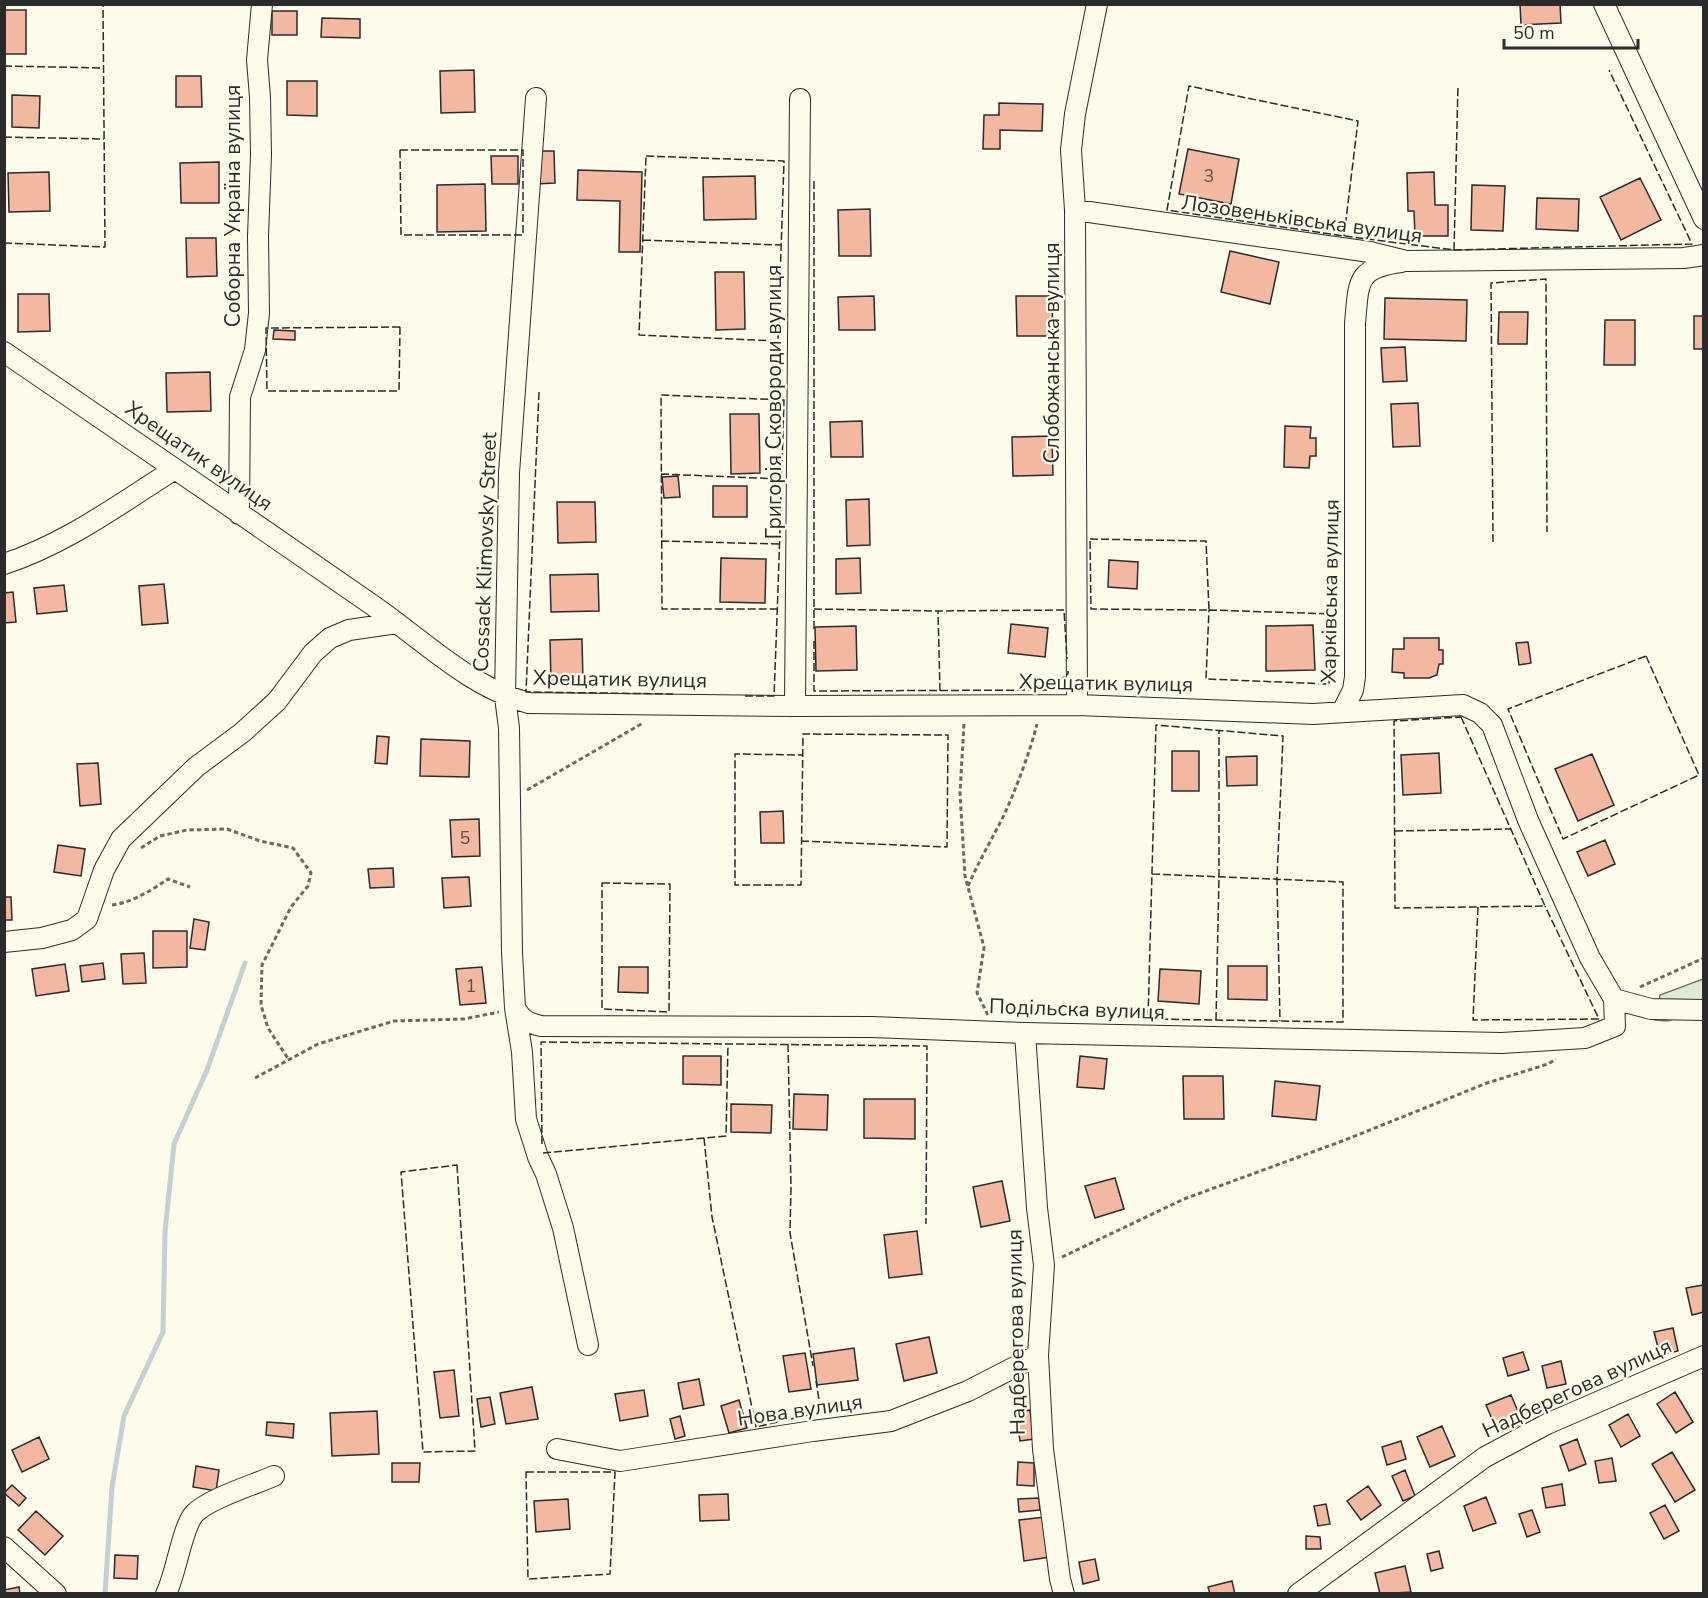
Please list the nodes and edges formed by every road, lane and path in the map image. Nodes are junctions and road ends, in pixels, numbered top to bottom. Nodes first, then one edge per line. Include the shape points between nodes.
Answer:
1 (262, 4) edge
2 (1096, 4) edge
3 (1604, 4) edge
4 (536, 98) dead end
5 (801, 99) dead end
6 (1075, 210) junction
7 (1704, 219) edge
8 (1704, 255) edge
9 (1406, 261) junction
10 (4, 352) edge
11 (175, 469) junction
12 (239, 514) junction
13 (4, 564) edge
14 (397, 623) junction
15 (505, 697) junction
16 (966, 705) junction
17 (1041, 705) junction
18 (1077, 705) junction
19 (795, 706) junction
20 (1342, 712) junction
21 (649, 720) dead end
22 (510, 800) junction
23 (132, 853) dead end
24 (968, 886) junction
25 (190, 887) dead end
26 (92, 907) junction
27 (4, 942) edge
28 (1704, 958) edge
29 (1614, 999) junction
30 (515, 1008) junction
31 (1704, 1010) edge
32 (988, 1016) dead end
33 (1025, 1033) junction
34 (1558, 1058) dead end
35 (289, 1060) junction
36 (255, 1078) dead end
37 (1044, 1265) junction
38 (588, 1345) dead end
39 (1038, 1355) junction
40 (1704, 1356) edge
41 (557, 1449) dead end
42 (274, 1476) dead end
43 (4, 1548) edge
44 (56, 1593) edge
45 (166, 1593) edge
46 (1064, 1593) edge
47 (1298, 1593) edge

1 - 12 street, Соборна Україна вулиця via 256,60 261,155 259,313 255,350 240,397
2 - 6 street, Слобожанська вулиця via 1071,150
3 - 7 street
4 - 15 street, Cossack Klimovsky Street via 509,473
5 - 19 street, Григорія Сковороди вулиця
6 - 9 street, Лозовеньківська вулиця via 1370,252
6 - 18 street, Слобожанська вулиця
8 - 9 street, Лозовеньківська вулиця
9 - 20 street, Харківська вулиця via 1375,267 1364,276 1359,288 1355,323 1355,677
10 - 11 street, Хрещатик вулиця
11 - 12 street, Хрещатик вулиця
11 - 13 street via 56,543
12 - 14 street, Хрещатик вулиця
14 - 15 street, Хрещатик вулиця
14 - 26 street via 348,630 330,638 313,653 277,702 196,767 128,830 104,870
15 - 19 street, Хрещатик вулиця via 564,705
15 - 22 street, Cossack Klimovsky Street
16 - 17 street, Хрещатик вулиця
16 - 19 street, Хрещатик вулиця
16 - 24 path via 960,793
17 - 18 street, Хрещатик вулиця
17 - 24 path via 1033,739 1004,814
18 - 20 street, Хрещатик вулиця
20 - 29 street, Харківська вулиця via 1463,705 1492,724 1528,820 1575,926
21 - 22 path
22 - 30 street, Cossack Klimovsky Street
23 - 35 path via 160,836 217,829 293,848 311,873 308,886 291,907 262,965 261,1005 268,1028
24 - 32 path via 984,947 977,993
25 - 26 path via 168,879 120,904
26 - 27 street via 87,919 72,930
28 - 29 path
29 - 31 street via 1651,1009
29 - 33 street, Подільска вулиця via 1615,1026 1573,1039 1502,1043
30 - 33 street, Подільска вулиця via 528,1023 542,1026 872,1027
30 - 35 path via 464,1019 394,1021 318,1044
30 - 38 street via 526,1119 563,1228
33 - 37 street, Надберегова вулиця
34 - 37 path via 1184,1199
35 - 36 path
37 - 39 street, Надберегова вулиця
39 - 41 street, Нова вулиця via 968,1391 891,1421 620,1461
39 - 46 street, Надберегова вулиця via 1043,1449
40 - 47 street, Надберегова вулиця via 1547,1424 1485,1457
42 - 45 street via 210,1503 193,1515
43 - 44 street

